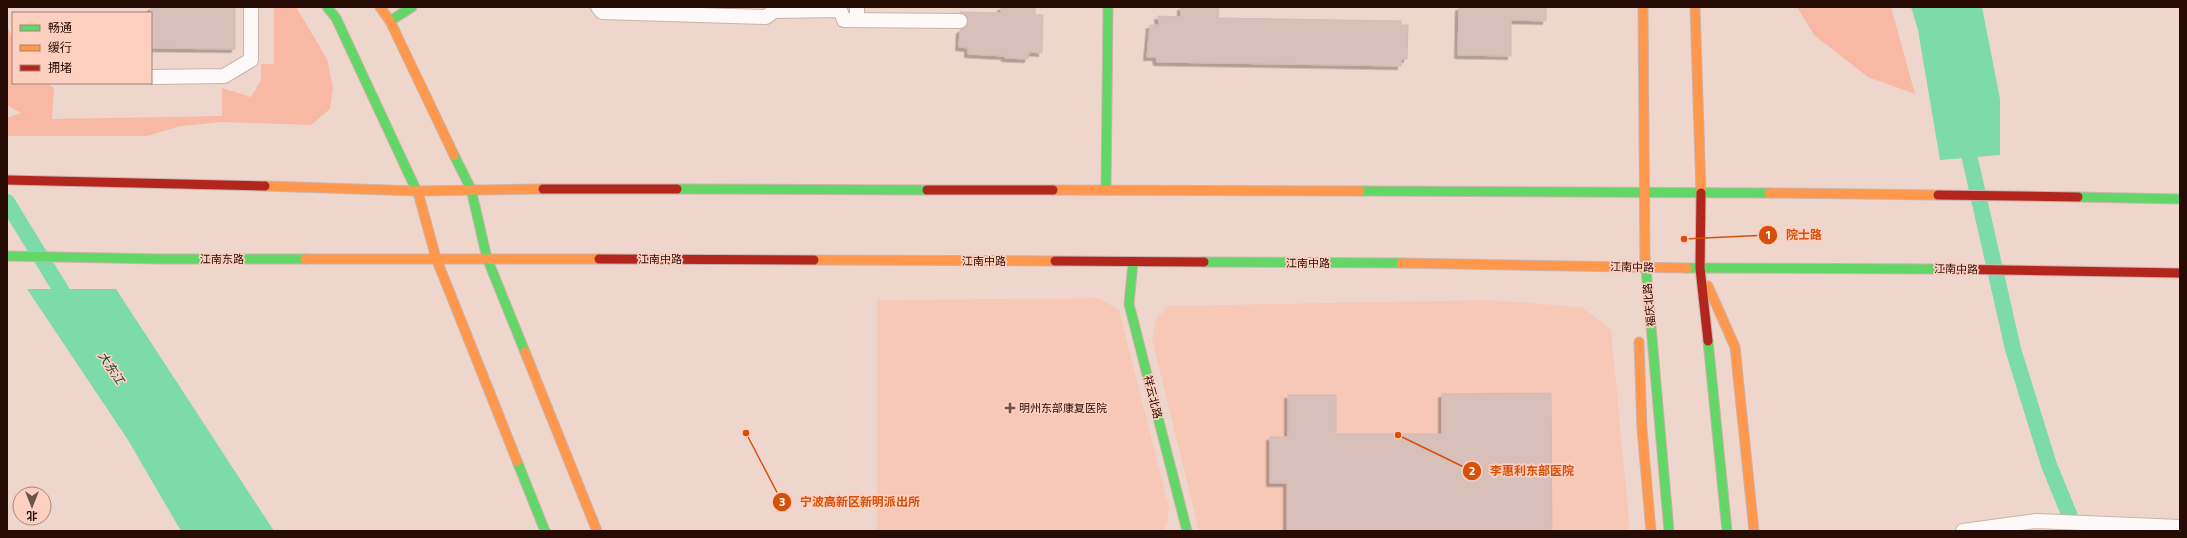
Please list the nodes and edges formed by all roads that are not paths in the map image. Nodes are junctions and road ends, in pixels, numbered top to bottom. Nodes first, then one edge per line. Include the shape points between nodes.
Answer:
1 (251, 7) edge
2 (327, 7) edge
3 (380, 7) edge
4 (412, 7) edge
5 (598, 7) edge
6 (1108, 7) edge
7 (1643, 7) edge
8 (1695, 7) edge
9 (840, 9) edge
10 (857, 14) edge
11 (390, 21) junction
12 (960, 21) dead end
13 (152, 77) edge
14 (7, 180) edge
15 (471, 189) junction
16 (1106, 190) junction
17 (418, 191) junction
18 (1643, 191) junction
19 (1701, 192) junction
20 (2180, 199) edge
21 (7, 256) edge
22 (436, 258) junction
23 (488, 258) junction
24 (1133, 262) junction
25 (1645, 268) junction
26 (1700, 268) junction
27 (2180, 273) edge
28 (1641, 321) dead end
29 (1640, 336) dead end
30 (2180, 527) edge
31 (545, 531) edge
32 (597, 531) edge
33 (1187, 531) edge
34 (1652, 531) edge
35 (1669, 531) edge
36 (1727, 531) edge
37 (1754, 531) edge
38 (1963, 531) edge

1 - 13 street via 251,60 224,76
2 - 17 main road via 336,18
3 - 11 main road
4 - 11 main road
5 - 9 street via 602,12 766,17 774,11
6 - 16 main road
7 - 18 main road, 福庆北路
8 - 19 main road
9 - 10 street via 844,20
10 - 12 street
11 - 15 main road
14 - 17 main road
15 - 16 main road
15 - 17 main road
15 - 23 main road
16 - 18 main road
17 - 22 main road
18 - 19 main road
18 - 25 main road, 福庆北路
19 - 20 main road
19 - 26 main road
21 - 22 main road, 江南东路 via 161,259
22 - 23 main road, 江南中路
22 - 31 main road
23 - 24 main road, 江南中路
23 - 32 main road
24 - 25 main road, 江南中路 via 1503,264
24 - 33 main road, 祥云北路 via 1129,304
25 - 26 main road, 江南中路
25 - 28 main road
25 - 35 main road, 福庆北路
26 - 27 main road, 江南中路
26 - 36 main road
26 - 37 main road via 1735,347
29 - 34 main road via 1642,428
30 - 38 street via 2036,521

